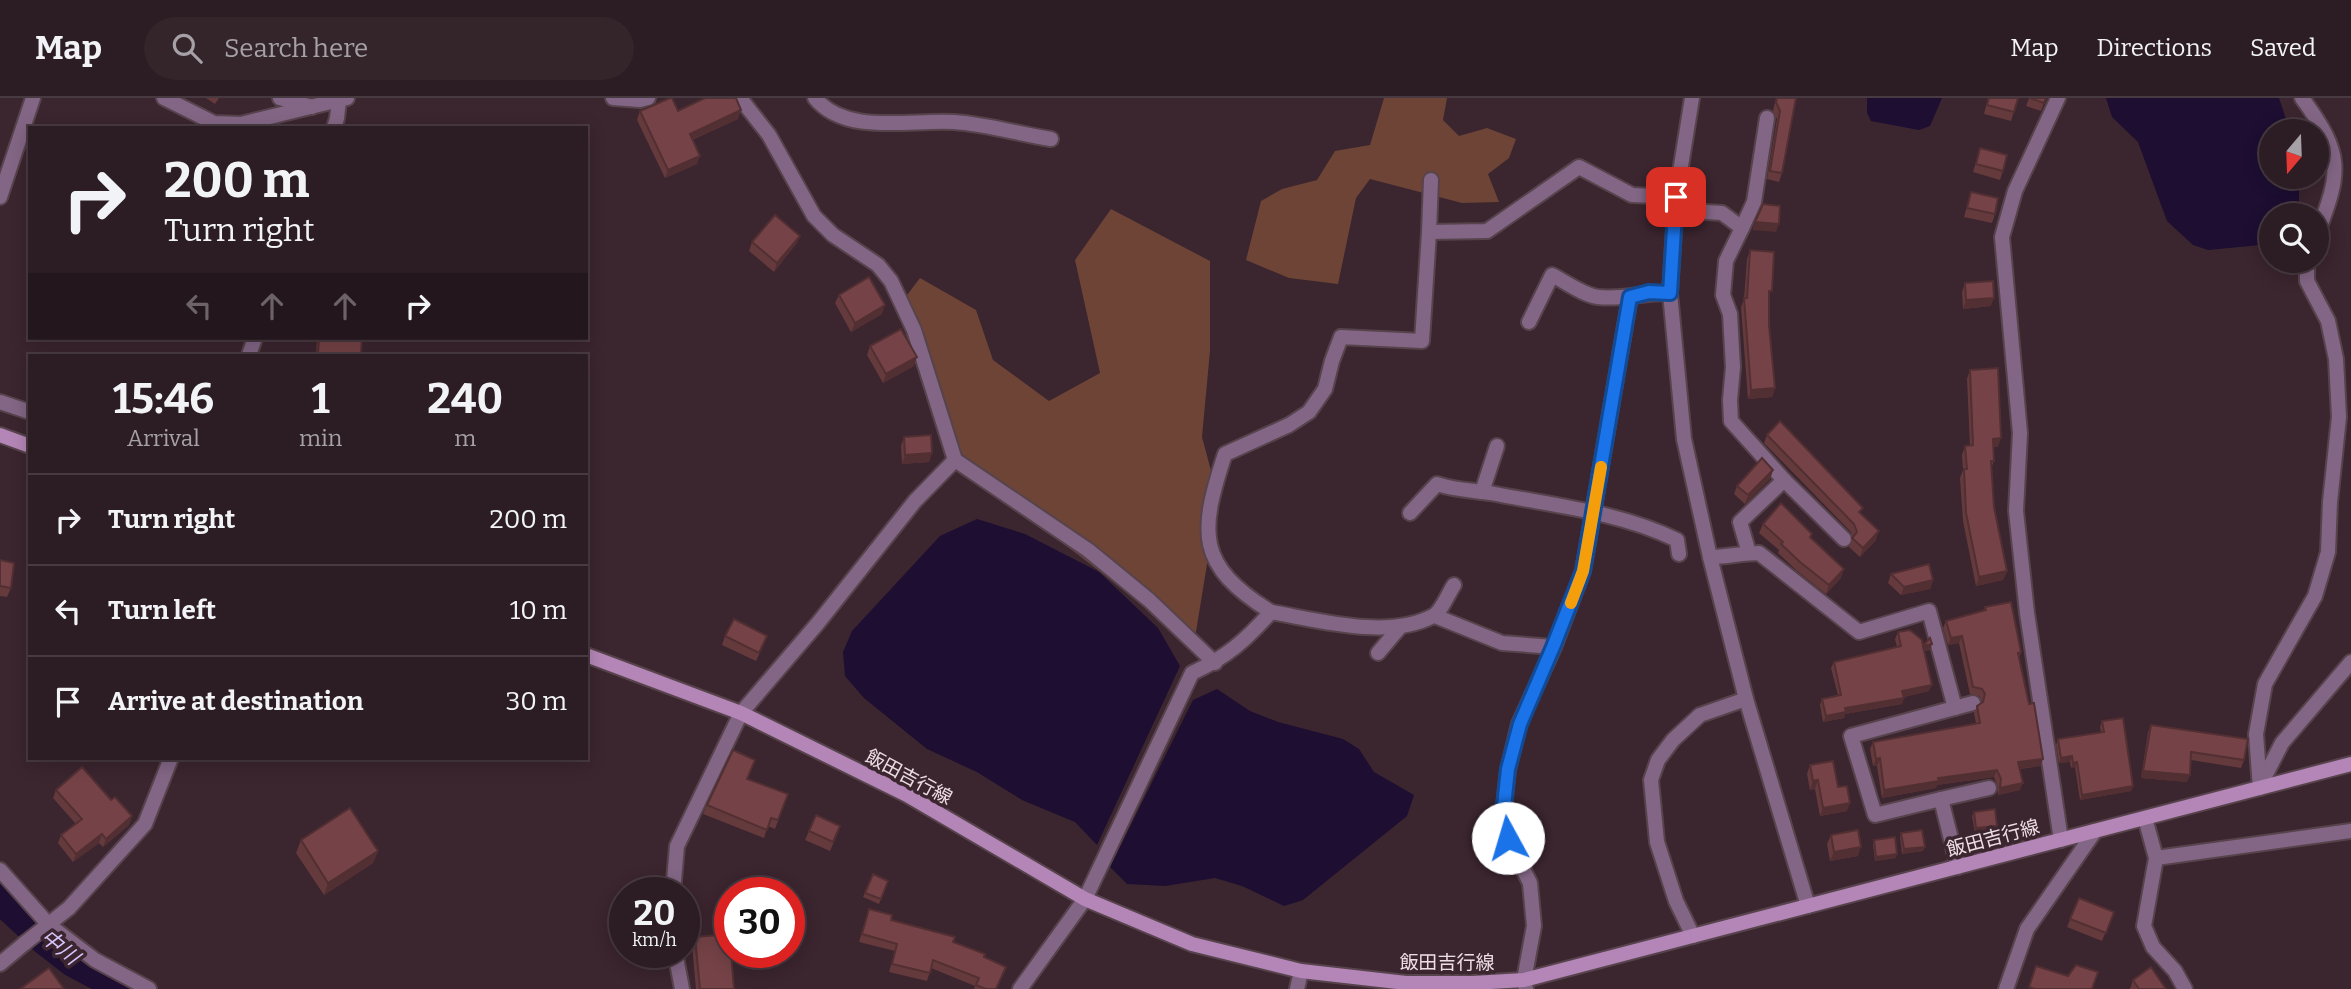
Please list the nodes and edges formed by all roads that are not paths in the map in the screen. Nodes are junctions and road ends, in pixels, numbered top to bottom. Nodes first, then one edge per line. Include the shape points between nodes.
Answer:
1 (33, 98) edge
2 (164, 98) edge
3 (281, 98) edge
4 (612, 98) edge
5 (648, 98) edge
6 (740, 98) edge
7 (815, 98) edge
8 (1692, 98) edge
9 (2058, 98) edge
10 (2302, 98) edge
11 (343, 99) edge
12 (313, 107) junction
13 (1767, 118) dead end
14 (335, 126) edge
15 (1051, 139) dead end
16 (1431, 180) dead end
17 (0, 197) edge
18 (1675, 203) junction
19 (2329, 203) edge
20 (1742, 228) junction
21 (1429, 232) junction
22 (2307, 273) edge
23 (1670, 293) junction
24 (1630, 297) junction
25 (1529, 322) dead end
26 (0, 402) edge
27 (28, 411) edge
28 (0, 435) edge
29 (28, 445) edge
30 (1497, 446) dead end
31 (955, 460) junction
32 (1784, 480) junction
33 (1482, 492) junction
34 (1410, 513) dead end
35 (1592, 513) junction
36 (1844, 539) dead end
37 (1749, 553) junction
38 (1679, 554) dead end
39 (1710, 558) junction
40 (1454, 585) dead end
41 (1271, 612) junction
42 (1435, 615) junction
43 (1399, 627) junction
44 (1553, 647) junction
45 (1378, 653) dead end
46 (588, 656) edge
47 (2351, 662) edge
48 (1215, 663) junction
49 (1746, 699) junction
50 (1973, 703) dead end
51 (1955, 708) junction
52 (741, 713) junction
53 (170, 760) edge
54 (2351, 764) edge
55 (1989, 788) dead end
56 (2260, 788) junction
57 (1941, 799) junction
58 (2145, 818) junction
59 (2095, 831) junction
60 (2351, 831) edge
61 (2061, 840) junction
62 (2157, 858) junction
63 (1958, 867) junction
64 (0, 870) edge
65 (674, 877) edge
66 (1085, 899) junction
67 (1808, 906) junction
68 (46, 926) junction
69 (1693, 936) junction
70 (0, 964) edge
71 (679, 968) edge
72 (1301, 971) junction
73 (1525, 984) edge
74 (149, 989) edge
75 (682, 989) edge
76 (1020, 989) edge
77 (1297, 989) edge
78 (2006, 989) edge
79 (2185, 989) edge

1 - 17 street
2 - 12 street via 214,123 240,124
3 - 12 street
4 - 5 street
6 - 31 street via 769,135 814,216 833,235 878,265 891,281 914,330
7 - 15 street via 845,119 895,124 955,122
8 - 18 street
9 - 61 street via 2015,191 2001,237 2020,433 2018,523
10 - 19 street via 2329,138 2335,157
11 - 12 street
11 - 14 street
13 - 20 street via 1754,202
16 - 21 street
18 - 20 street via 1722,213
18 - 21 street via 1632,195 1579,167 1487,232
18 - 23 street
20 - 32 street via 1726,261 1723,295 1730,314 1734,367 1731,421
21 - 41 street via 1422,341 1340,337 1325,388 1309,412 1225,454 1207,531 1217,568 1244,595
22 - 56 street via 2328,321 2336,359 2339,417 2328,552 2315,596 2265,684 2256,734
23 - 24 street
23 - 39 street via 1684,439
24 - 25 street via 1595,297 1552,275
24 - 35 street
26 - 27 street
28 - 29 main road
30 - 33 street
31 - 48 street via 1088,550
31 - 52 street via 915,501
32 - 36 street
32 - 37 street via 1740,522
33 - 34 street via 1437,484
33 - 35 street
35 - 38 street via 1656,530 1677,540
35 - 44 street via 1583,571
37 - 39 street
37 - 51 street via 1759,553 1859,632 1929,611
39 - 49 street
40 - 42 street
41 - 43 street via 1342,625
41 - 48 street via 1243,643
42 - 43 street
42 - 44 street via 1502,643
43 - 45 street
44 - 73 street via 1520,724 1508,769 1503,815 1508,838 1530,883 1534,926
46 - 52 main road, 飯田吉行線
47 - 56 street via 2283,743
48 - 66 street via 1192,673
49 - 67 street
49 - 69 street via 1700,715 1673,740 1658,760 1651,780 1657,842
50 - 51 street
51 - 57 street via 1851,736 1875,815
52 - 65 street via 677,846
52 - 66 main road, 飯田吉行線 via 907,795
53 - 68 street via 145,824 69,908
54 - 56 main road, 飯田吉行線
55 - 57 street
56 - 58 main road, 飯田吉行線
57 - 63 street
58 - 59 main road, 飯田吉行線
58 - 62 street
59 - 61 main road, 飯田吉行線
59 - 78 street via 2027,929
60 - 62 street
61 - 63 main road, 飯田吉行線
62 - 79 street via 2144,926 2153,947
63 - 67 main road, 飯田吉行線
64 - 68 street
66 - 72 main road, 飯田吉行線 via 1192,944
66 - 76 street
67 - 69 main road, 飯田吉行線
68 - 70 street
68 - 74 street
69 - 73 main road, 飯田吉行線
71 - 75 street
72 - 73 main road, 飯田吉行線 via 1406,983
72 - 77 street

